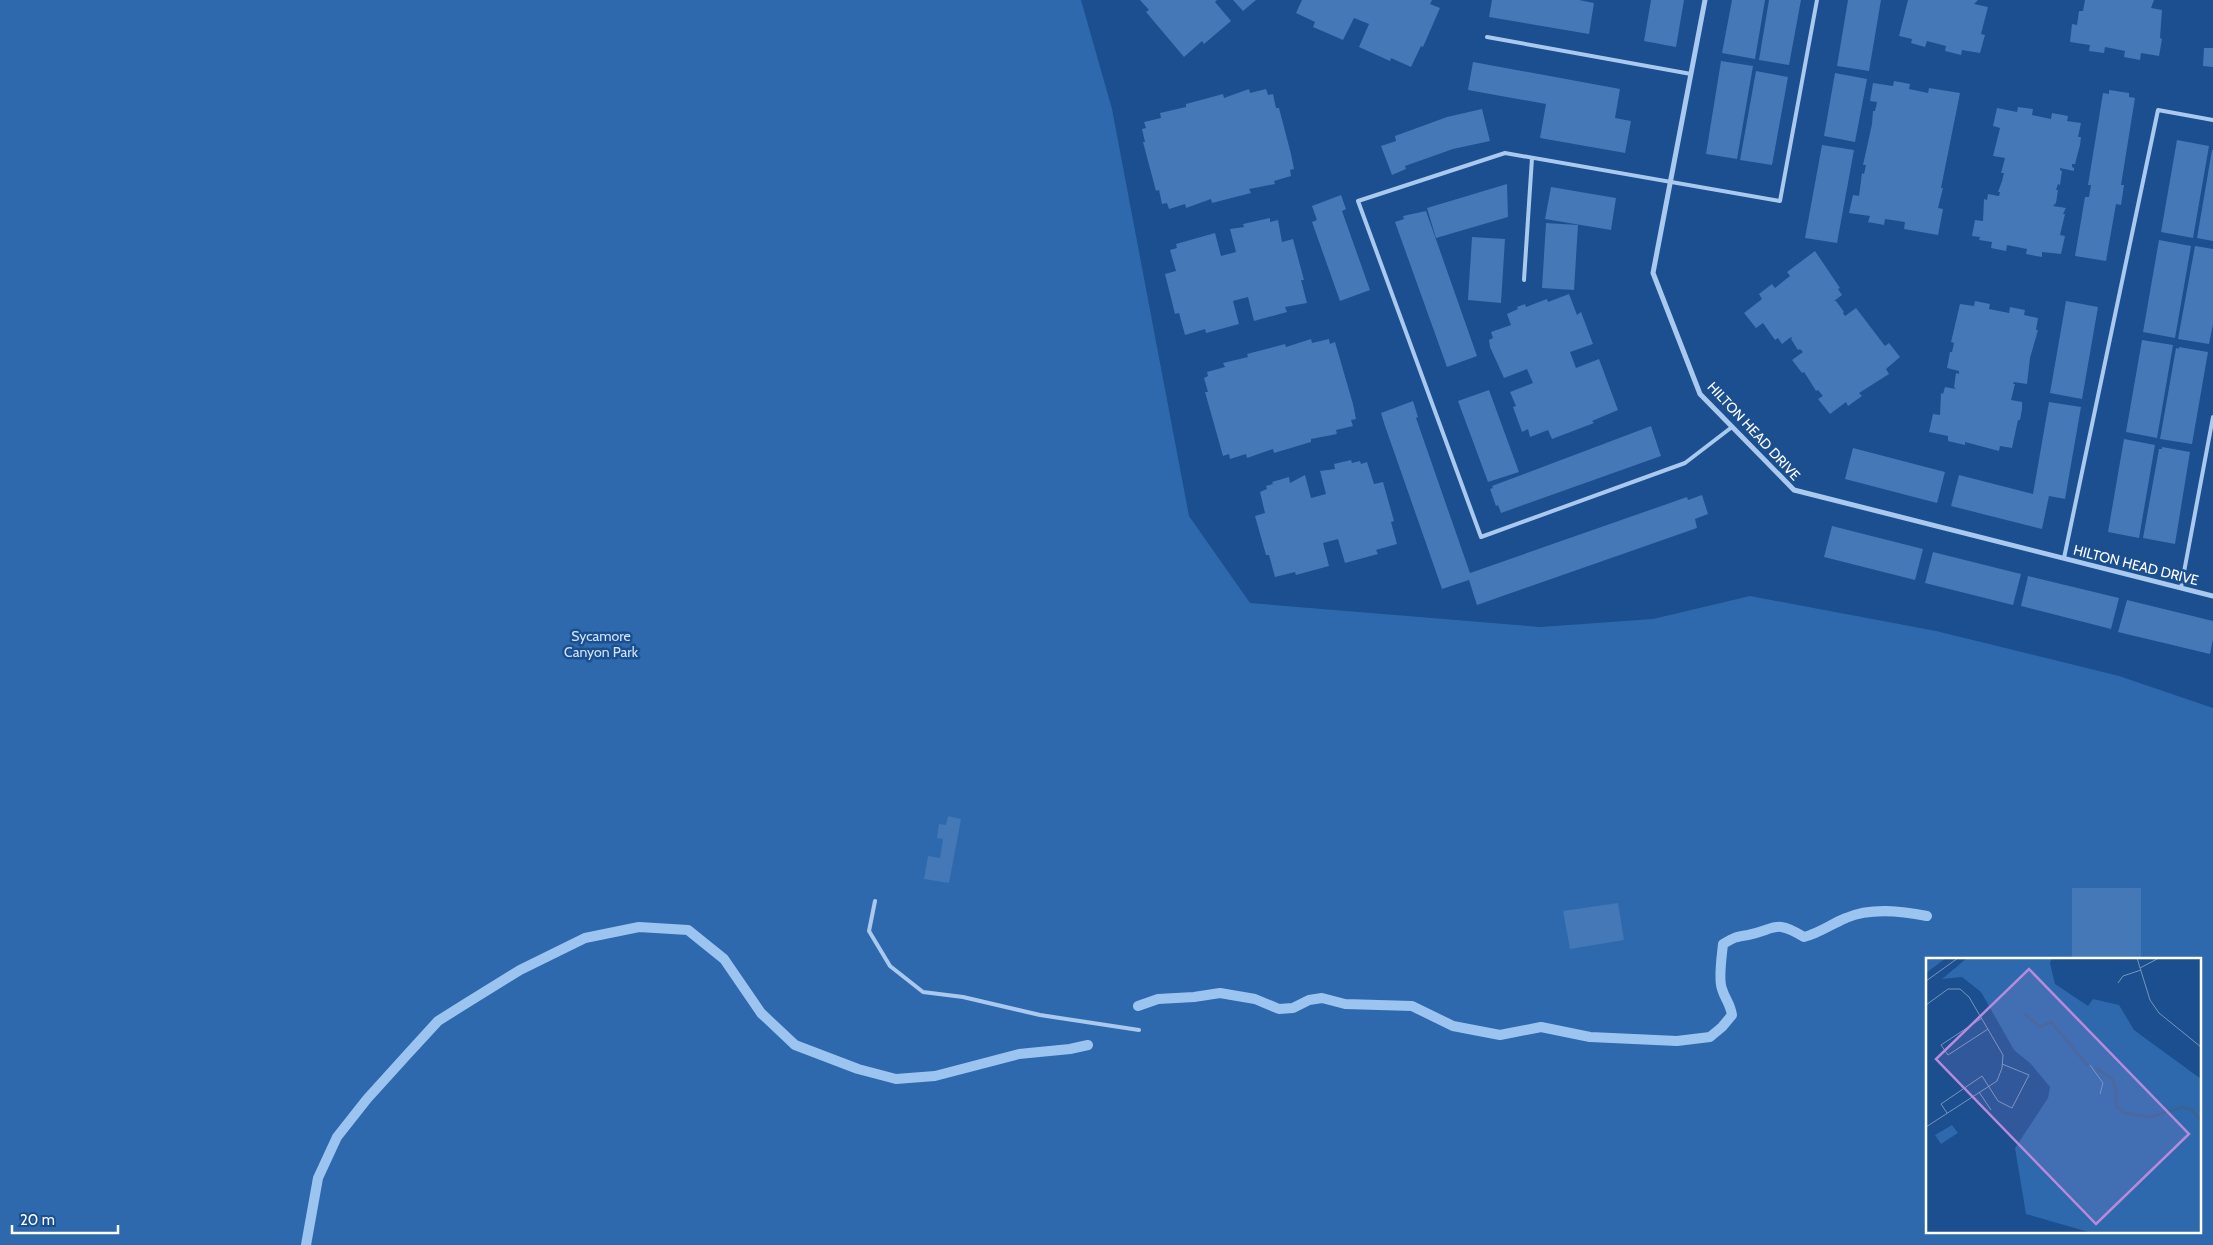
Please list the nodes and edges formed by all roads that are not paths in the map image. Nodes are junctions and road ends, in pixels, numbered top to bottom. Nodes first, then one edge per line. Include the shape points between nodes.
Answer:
1 (1705, 0) edge
2 (1817, 0) edge
3 (1487, 37) dead end
4 (1691, 74) junction
5 (2213, 120) edge
6 (1532, 158) junction
7 (1670, 183) junction
8 (1524, 280) dead end
9 (2213, 417) edge
10 (1732, 428) junction
11 (2064, 558) junction
12 (2181, 588) junction
13 (2213, 596) edge
14 (875, 901) dead end
15 (1139, 1030) dead end

1 - 4 street, HILTON HEAD DRIVE
2 - 7 lane via 1780,201
3 - 4 lane
4 - 7 street, HILTON HEAD DRIVE
5 - 11 lane via 2158,110
6 - 7 lane
6 - 8 lane
6 - 10 lane via 1505,153 1358,201 1481,537 1685,463
7 - 10 street, HILTON HEAD DRIVE via 1653,274 1700,394
9 - 12 lane
10 - 11 street, HILTON HEAD DRIVE via 1794,490
11 - 12 street, HILTON HEAD DRIVE
12 - 13 street, HILTON HEAD DRIVE
14 - 15 lane via 869,931 890,966 923,992

